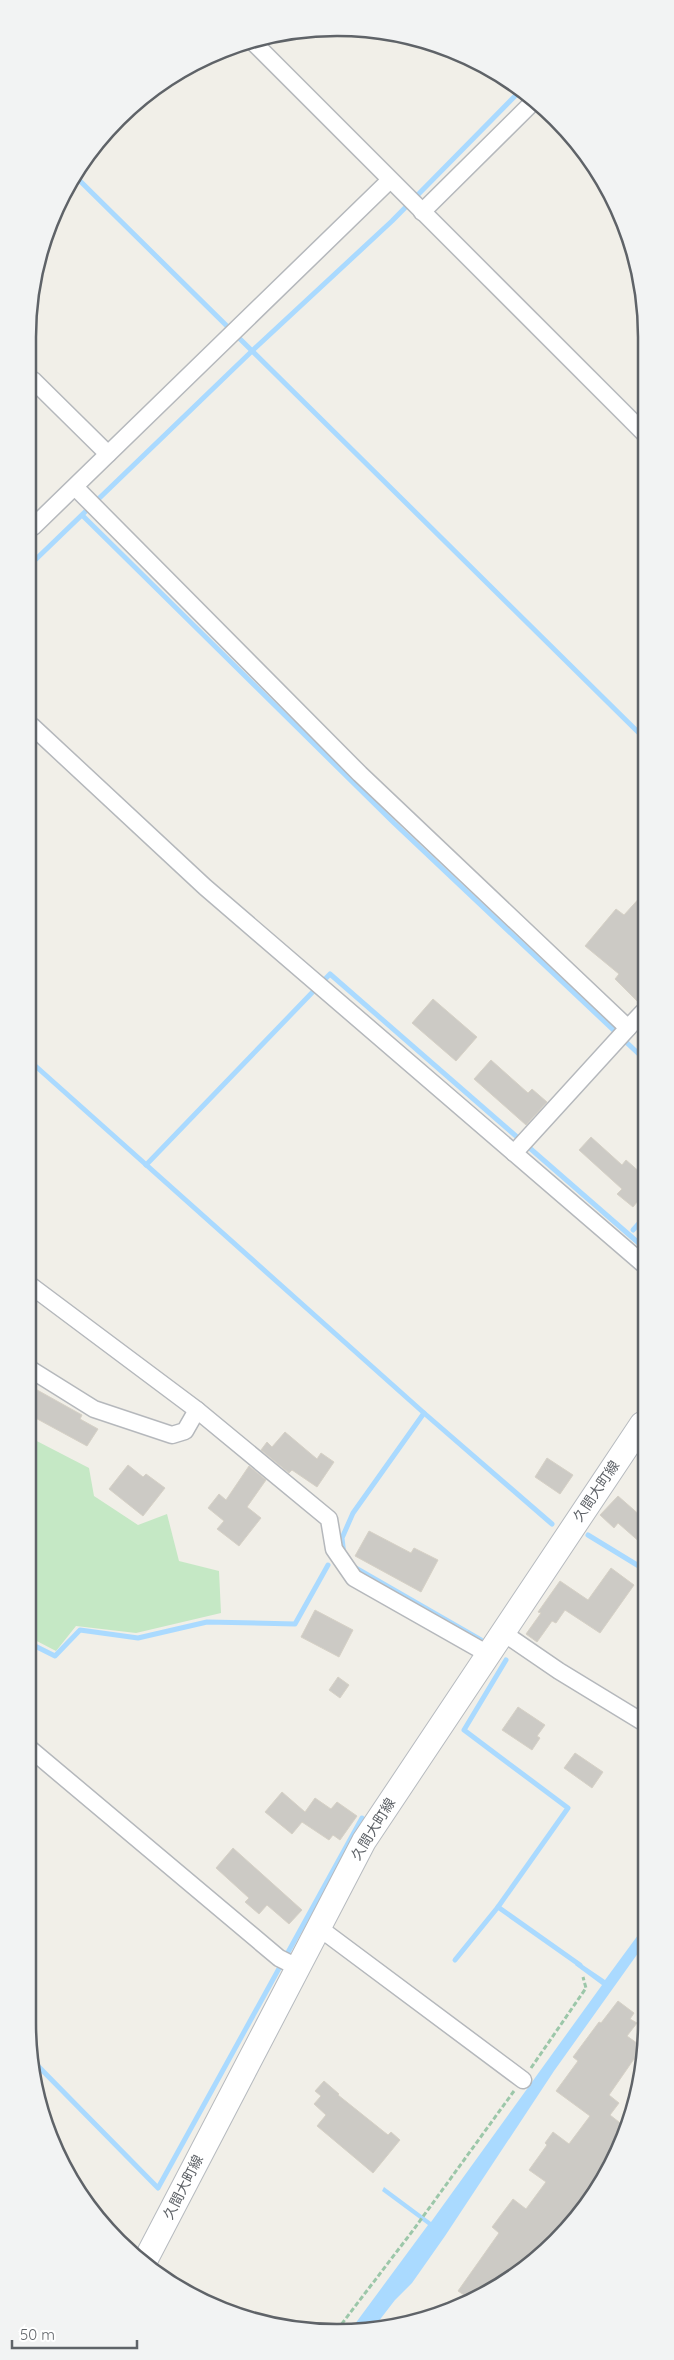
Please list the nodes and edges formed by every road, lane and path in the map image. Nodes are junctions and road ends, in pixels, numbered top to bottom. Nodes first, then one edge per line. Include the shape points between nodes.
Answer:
1 (257, 46) edge
2 (529, 106) edge
3 (390, 180) junction
4 (415, 205) junction
5 (36, 383) edge
6 (638, 427) edge
7 (108, 454) junction
8 (75, 486) junction
9 (36, 523) edge
10 (36, 730) edge
11 (638, 1018) edge
12 (623, 1034) junction
13 (521, 1146) junction
14 (638, 1259) edge
15 (36, 1289) edge
16 (36, 1373) edge
17 (197, 1410) junction
18 (638, 1430) edge
19 (502, 1632) junction
20 (488, 1654) junction
21 (638, 1719) edge
22 (36, 1754) edge
23 (318, 1927) junction
24 (289, 1962) junction
25 (583, 1977) dead end
26 (522, 2080) junction
27 (147, 2256) edge
28 (343, 2324) edge

1 - 3 street
2 - 4 street
3 - 4 street
3 - 7 street
4 - 6 street
5 - 7 street
7 - 8 street
8 - 9 street
8 - 12 street
10 - 13 street via 138,827 319,986
11 - 12 street
12 - 13 street
13 - 14 street
15 - 17 street
16 - 17 street via 94,1409 172,1435 186,1431
17 - 20 street via 329,1519 334,1549 354,1578
18 - 19 main road, 久間大町線
19 - 20 main road, 久間大町線
19 - 21 street
20 - 23 main road, 久間大町線 via 364,1841
22 - 24 street
23 - 24 main road, 久間大町線
23 - 26 street
24 - 27 main road, 久間大町線
25 - 26 path via 586,1988
26 - 28 path

